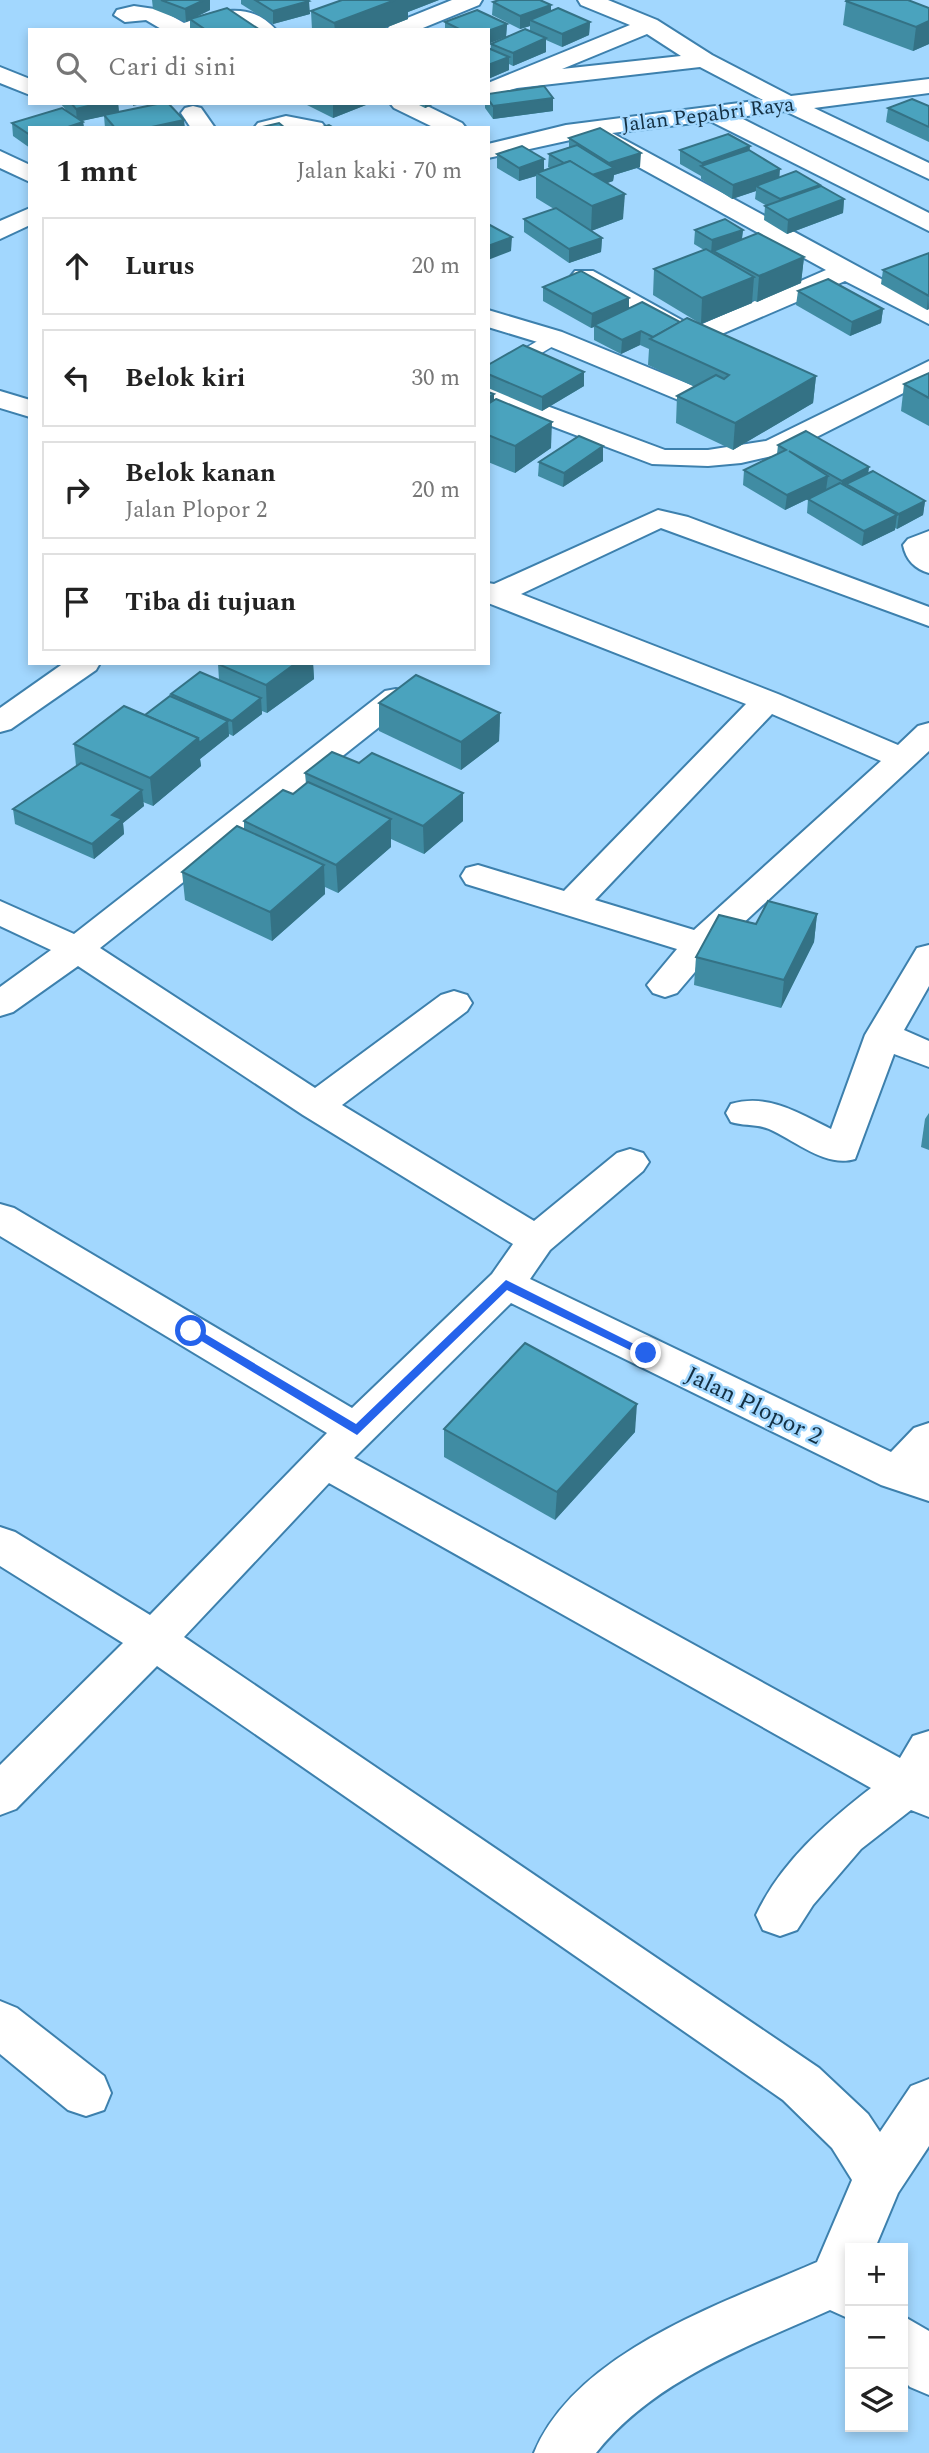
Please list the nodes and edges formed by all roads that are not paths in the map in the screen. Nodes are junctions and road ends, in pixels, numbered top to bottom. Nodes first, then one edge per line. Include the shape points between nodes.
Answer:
1 (471, 0) edge
2 (589, 0) edge
3 (125, 15) dead end
4 (649, 25) junction
5 (176, 28) edge
6 (191, 28) edge
7 (262, 28) edge
8 (403, 28) edge
9 (704, 60) junction
10 (0, 74) edge
11 (519, 81) junction
12 (929, 86) edge
13 (28, 87) edge
14 (491, 90) dead end
15 (788, 104) junction
16 (406, 105) edge
17 (711, 112) junction
18 (272, 126) edge
19 (305, 126) edge
20 (450, 126) edge
21 (587, 130) junction
22 (491, 148) edge
23 (0, 158) edge
24 (929, 172) edge
25 (28, 174) edge
26 (28, 216) edge
27 (929, 223) edge
28 (0, 231) edge
29 (848, 270) junction
30 (583, 275) edge
31 (929, 316) edge
32 (490, 318) edge
33 (553, 338) junction
34 (929, 369) edge
35 (490, 378) edge
36 (490, 393) edge
37 (0, 399) edge
38 (703, 400) edge
39 (28, 408) edge
40 (929, 540) edge
41 (929, 564) edge
42 (492, 594) edge
43 (929, 617) edge
44 (82, 665) edge
45 (397, 698) edge
46 (767, 701) junction
47 (0, 722) edge
48 (929, 733) edge
49 (903, 759) junction
50 (478, 876) dead end
51 (571, 904) junction
52 (0, 912) edge
53 (700, 944) junction
54 (77, 949) junction
55 (929, 956) edge
56 (665, 985) dead end
57 (454, 1003) dead end
58 (0, 1004) edge
59 (883, 1035) junction
60 (929, 1055) edge
61 (316, 1106) junction
62 (744, 1113) dead end
63 (630, 1162) dead end
64 (0, 1218) edge
65 (536, 1240) junction
66 (506, 1284) junction
67 (357, 1431) junction
68 (929, 1439) edge
69 (324, 1461) junction
70 (912, 1479) edge
71 (0, 1544) edge
72 (154, 1640) junction
73 (922, 1778) edge
74 (0, 1795) edge
75 (780, 1914) dead end
76 (0, 2024) edge
77 (86, 2093) dead end
78 (929, 2103) edge
79 (879, 2177) junction
80 (843, 2287) edge
81 (908, 2348) edge
82 (929, 2368) edge
83 (561, 2453) edge

1 - 8 street
2 - 4 street
3 - 5 street via 150,12
4 - 9 street
4 - 11 street
6 - 7 street via 240,13
9 - 11 street
9 - 15 street
10 - 13 street
11 - 14 street
12 - 15 street, Jalan Pepabri Raya
15 - 17 street, Jalan Pepabri Raya
15 - 24 street
16 - 20 street
17 - 21 street, Jalan Pepabri Raya
17 - 27 street
18 - 19 street via 286,122
21 - 22 street, Jalan Pepabri Raya
21 - 29 street
23 - 25 street
26 - 28 street
29 - 30 street via 703,334 679,329
29 - 31 street
32 - 33 street
33 - 35 lane
33 - 38 street
34 - 36 street via 775,447 709,458 662,458
37 - 39 street
40 - 41 street via 918,545
42 - 43 street via 658,519
42 - 46 street
44 - 47 street
45 - 54 street
46 - 49 street
46 - 51 street
48 - 49 street
49 - 53 street
50 - 51 street
51 - 53 street
52 - 54 street
53 - 56 street
54 - 58 street
54 - 61 street
55 - 59 street
57 - 61 street
59 - 60 street
59 - 62 street via 842,1150 772,1115
61 - 65 street
63 - 65 street
64 - 67 street
65 - 66 street
66 - 67 street
66 - 70 street, Jalan Plopor 2
67 - 69 street
68 - 70 street
69 - 72 street
69 - 73 street
71 - 72 street
72 - 74 street
72 - 79 street via 801,2084 850,2131
73 - 75 street via 845,1835
76 - 77 street
78 - 79 street
79 - 80 street
80 - 83 street via 680,2353 630,2383 578,2427
81 - 82 street

